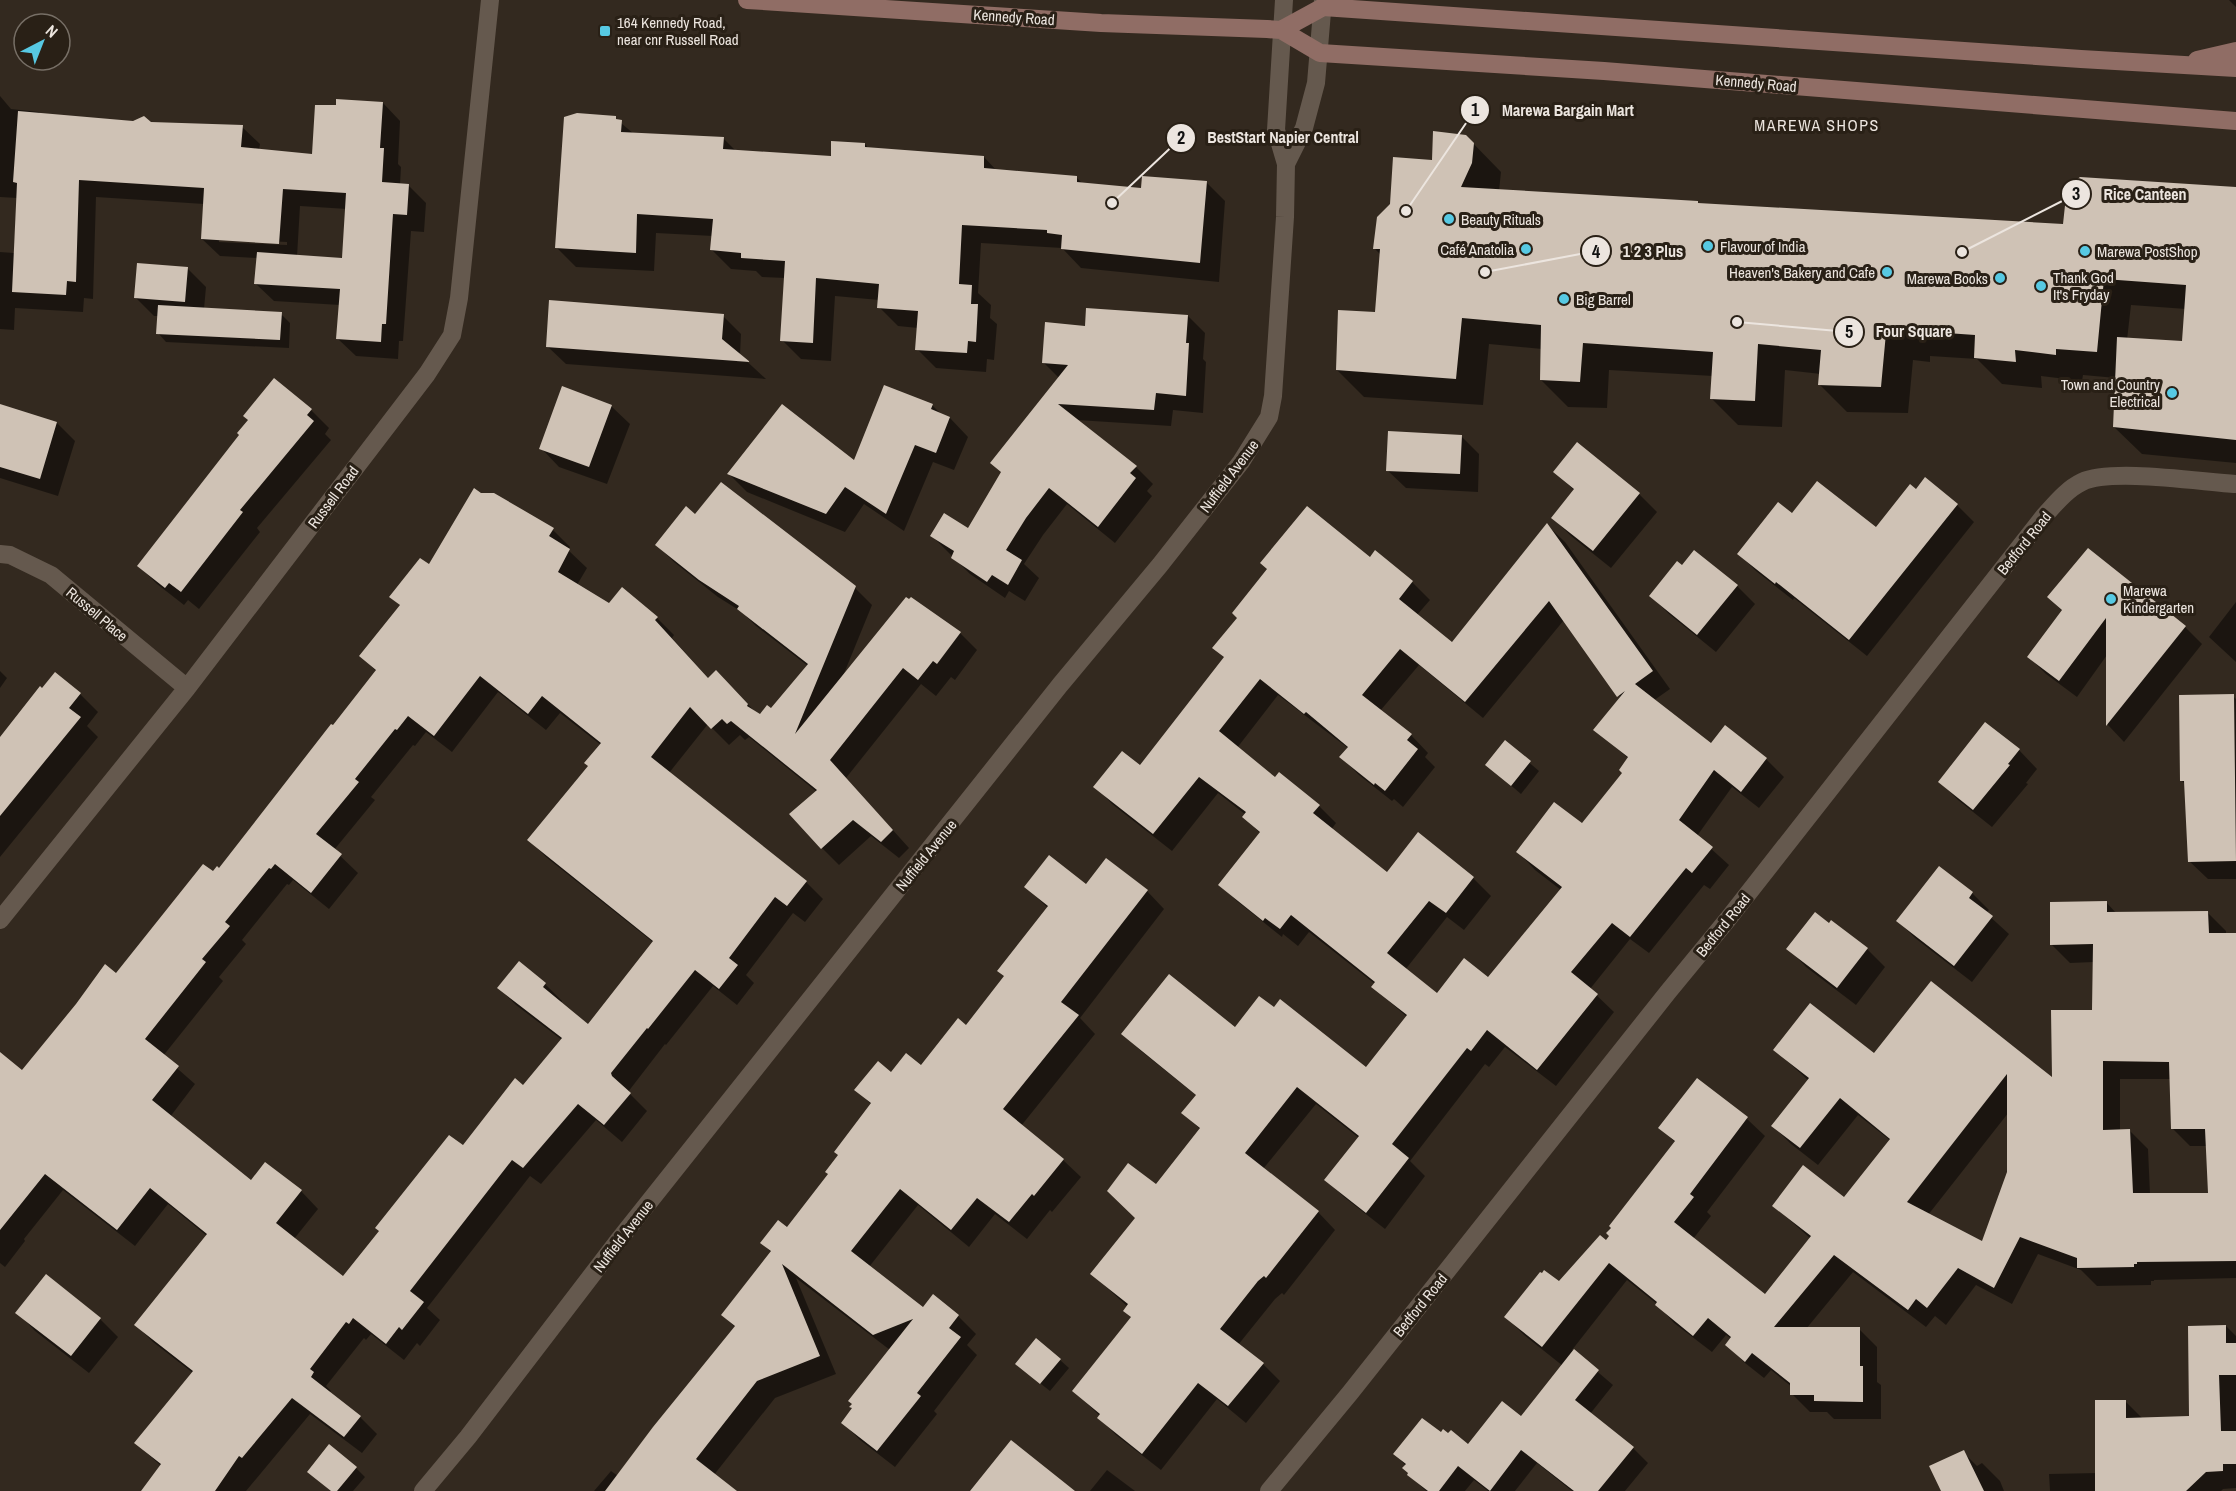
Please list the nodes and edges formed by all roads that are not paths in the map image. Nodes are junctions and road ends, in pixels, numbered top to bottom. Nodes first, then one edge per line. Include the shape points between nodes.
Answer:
1 (490, 0) edge
2 (747, 0) edge
3 (1284, 0) edge
4 (1323, 3) edge
5 (1281, 30) junction
6 (2236, 51) edge
7 (1320, 53) junction
8 (2175, 65) junction
9 (2236, 68) edge
10 (2236, 121) edge
11 (1286, 164) junction
12 (2236, 484) edge
13 (0, 554) edge
14 (187, 688) junction
15 (0, 920) edge
16 (423, 1491) edge
17 (1269, 1491) edge

1 - 14 street, Russell Road via 452,335 427,374
2 - 5 main road, Kennedy Road via 1101,23
3 - 5 street, Nuffield Avenue
4 - 5 main road
4 - 7 street, Nuffield Avenue
4 - 8 main road
5 - 7 main road, Kennedy Road
5 - 11 street, Nuffield Avenue via 1276,130
6 - 8 main road
7 - 10 main road, Kennedy Road via 1604,70
7 - 11 street, Nuffield Avenue via 1304,128
8 - 9 main road
11 - 16 street, Nuffield Avenue via 1273,396 1261,432 1167,556 1060,685
12 - 17 street, Bedford Road via 2104,475 2082,482 2063,495
13 - 14 street, Russell Place via 51,575
14 - 15 street, Russell Road

